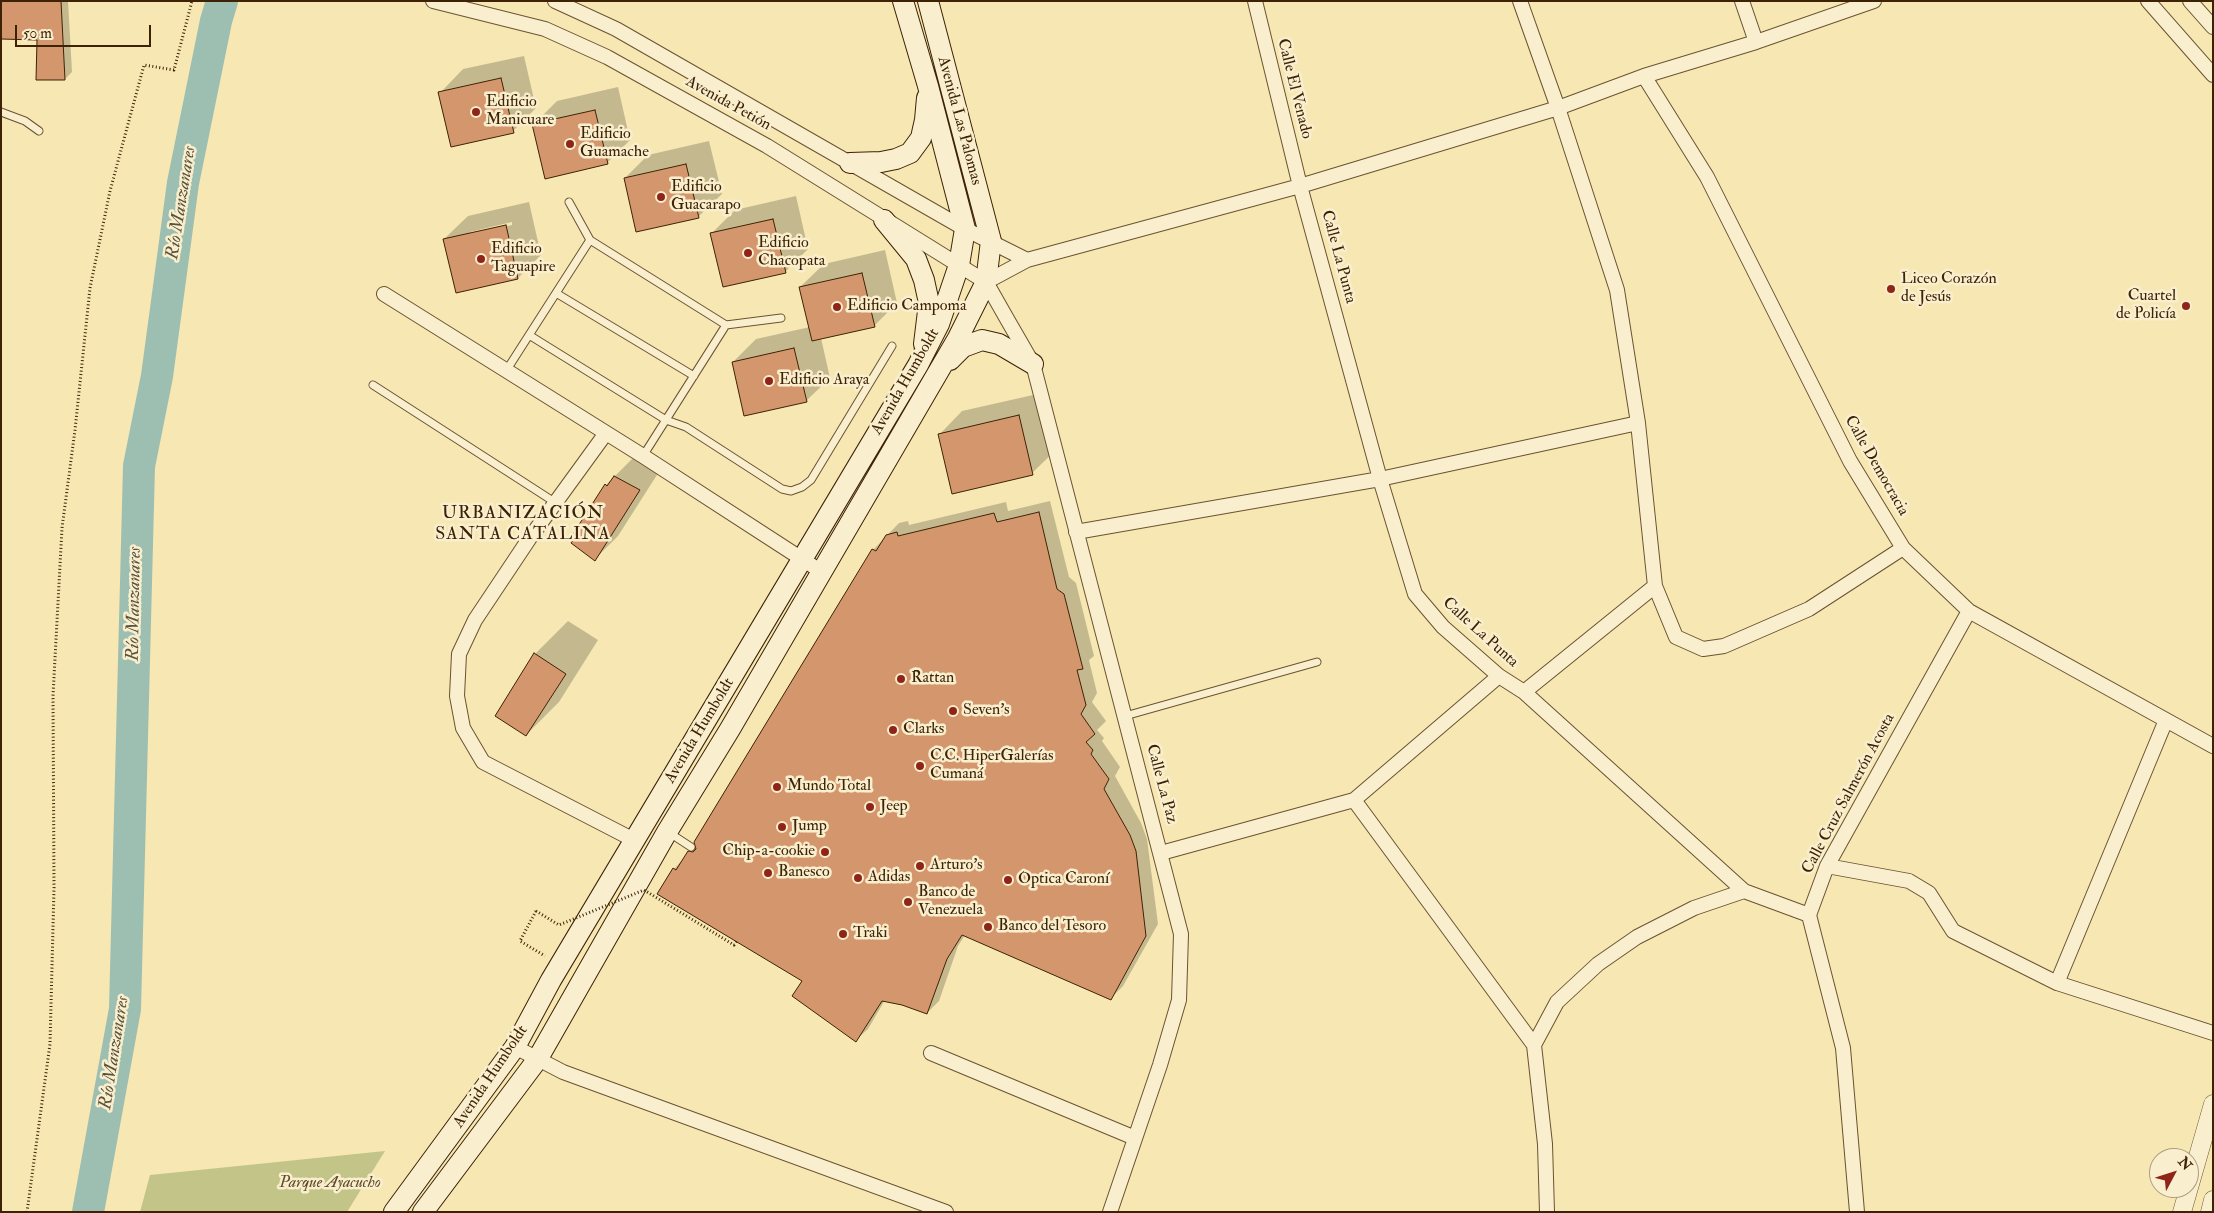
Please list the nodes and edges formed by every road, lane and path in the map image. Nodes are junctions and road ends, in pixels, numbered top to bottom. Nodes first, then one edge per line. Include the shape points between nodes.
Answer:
1 (192, 1) edge
2 (433, 1) edge
3 (555, 1) edge
4 (903, 1) edge
5 (1255, 1) edge
6 (1520, 1) edge
7 (1742, 1) edge
8 (1874, 1) edge
9 (2148, 1) edge
10 (2190, 1) edge
11 (933, 2) edge
12 (2213, 27) edge
13 (1756, 42) junction
14 (2213, 75) edge
15 (1644, 76) junction
16 (928, 86) junction
17 (1558, 108) junction
18 (1, 112) edge
19 (39, 131) dead end
20 (850, 163) junction
21 (1300, 186) junction
22 (569, 202) dead end
23 (884, 220) junction
24 (965, 229) junction
25 (590, 240) junction
26 (991, 241) junction
27 (1028, 260) junction
28 (959, 265) junction
29 (986, 282) junction
30 (556, 293) junction
31 (384, 294) dead end
32 (781, 318) dead end
33 (726, 325) junction
34 (529, 335) junction
35 (892, 346) dead end
36 (922, 356) junction
37 (1032, 364) junction
38 (506, 371) junction
39 (939, 371) junction
40 (694, 376) junction
41 (373, 385) dead end
42 (666, 420) junction
43 (1638, 423) junction
44 (606, 433) junction
45 (643, 456) junction
46 (1380, 479) junction
47 (556, 503) junction
48 (1076, 532) junction
49 (1904, 548) junction
50 (802, 559) junction
51 (822, 572) junction
52 (1656, 586) junction
53 (1969, 611) junction
54 (1317, 662) dead end
55 (1499, 676) junction
56 (1524, 692) junction
57 (1125, 716) junction
58 (2166, 720) junction
59 (2213, 746) edge
60 (1354, 800) junction
61 (667, 832) junction
62 (634, 840) junction
63 (691, 847) dead end
64 (1161, 853) junction
65 (1826, 866) junction
66 (1744, 891) junction
67 (1808, 915) junction
68 (737, 941) dead end
69 (560, 965) junction
70 (2057, 983) junction
71 (2213, 1033) edge
72 (1534, 1045) junction
73 (515, 1047) junction
74 (931, 1053) dead end
75 (537, 1060) junction
76 (2213, 1104) edge
77 (1135, 1138) junction
78 (2213, 1200) edge
79 (27, 1212) edge
80 (394, 1212) edge
81 (423, 1212) edge
82 (946, 1212) edge
83 (1110, 1212) edge
84 (1547, 1212) edge
85 (1857, 1212) edge
86 (2182, 1212) edge
87 (2210, 1212) edge

1 - 79 path via 174,70 144,65 110,191 90,288 62,528 53,696 54,888 50,1044
2 - 23 street, Avenida Petión via 545,29 607,56 767,146
3 - 20 street, Avenida Petión via 616,29
4 - 16 main road, Avenida Las Palomas
5 - 21 street, Calle El Venado
6 - 17 street
7 - 13 street
8 - 13 street
9 - 14 street
10 - 12 street
11 - 26 main road, Avenida Las Palomas
13 - 15 street
15 - 17 street
15 - 49 street, Calle Democracia via 1707,177 1850,460
16 - 20 main road via 921,138 910,153 896,160
16 - 24 main road, Avenida Las Palomas
17 - 21 street
17 - 43 street via 1617,290
18 - 19 lane via 25,121
20 - 24 street, Avenida Petión
21 - 27 street
21 - 46 street, Calle La Punta
22 - 25 lane
23 - 28 street, Avenida Petión
23 - 36 main road via 916,259 924,280 928,303
24 - 26 street, Avenida Petión
24 - 28 main road, Avenida Humboldt
25 - 30 lane
25 - 33 lane
26 - 27 street, Avenida Petión
26 - 29 main road, Avenida Humboldt
27 - 29 street
28 - 29 street, Avenida Petión
28 - 36 main road, Avenida Humboldt via 940,324
29 - 37 street, Calle La Paz
29 - 39 main road, Avenida Humboldt
30 - 34 lane
30 - 40 lane
31 - 38 street
32 - 33 lane
33 - 40 lane
34 - 38 lane
34 - 42 lane
35 - 42 lane via 811,480 791,491 776,486 686,428
36 - 50 main road, Avenida Humboldt
37 - 39 main road via 999,344 982,340 963,347
37 - 48 street, Calle La Paz
38 - 44 street
39 - 51 main road, Avenida Humboldt
40 - 42 lane
41 - 47 lane
42 - 45 lane
43 - 46 street
43 - 52 street
44 - 45 street
44 - 47 street
45 - 50 street
46 - 48 street
46 - 55 street, Calle La Punta via 1415,594 1443,627
47 - 62 street via 475,620 459,654 457,696 463,728 483,762
48 - 57 street, Calle La Paz
49 - 52 street via 1810,609 1724,646 1703,649 1676,637
49 - 53 street, Calle Democracia
50 - 51 street
50 - 62 main road, Avenida Humboldt
51 - 61 main road, Avenida Humboldt
52 - 56 street
53 - 58 street, Calle Democracia
53 - 65 street, Calle Cruz Salmerón Acosta
54 - 57 lane
55 - 56 street, Calle La Punta
55 - 60 street
56 - 66 street, Calle La Punta
57 - 64 street, Calle La Paz
58 - 59 street, Calle Democracia
58 - 70 street
60 - 64 street
60 - 72 street
61 - 63 lane
61 - 75 main road, Avenida Humboldt
62 - 69 main road, Avenida Humboldt
64 - 77 street, Calle La Paz via 1181,934 1179,1000
65 - 67 street, Calle Cruz Salmerón Acosta
65 - 70 street via 1909,881 1929,893 1953,931
66 - 67 street, Calle La Punta
66 - 72 street via 1694,908 1637,937 1598,964 1557,1002
67 - 85 street via 1844,1048
68 - 69 path, bridge via 734,945 644,890 559,924 536,911 520,941
69 - 73 main road, Avenida Humboldt
70 - 71 street
72 - 84 street via 1545,1144
73 - 75 street
73 - 80 main road, Avenida Humboldt
74 - 77 street
75 - 81 main road, Avenida Humboldt
75 - 82 street
76 - 86 street
77 - 83 street, Calle La Paz
78 - 87 street

